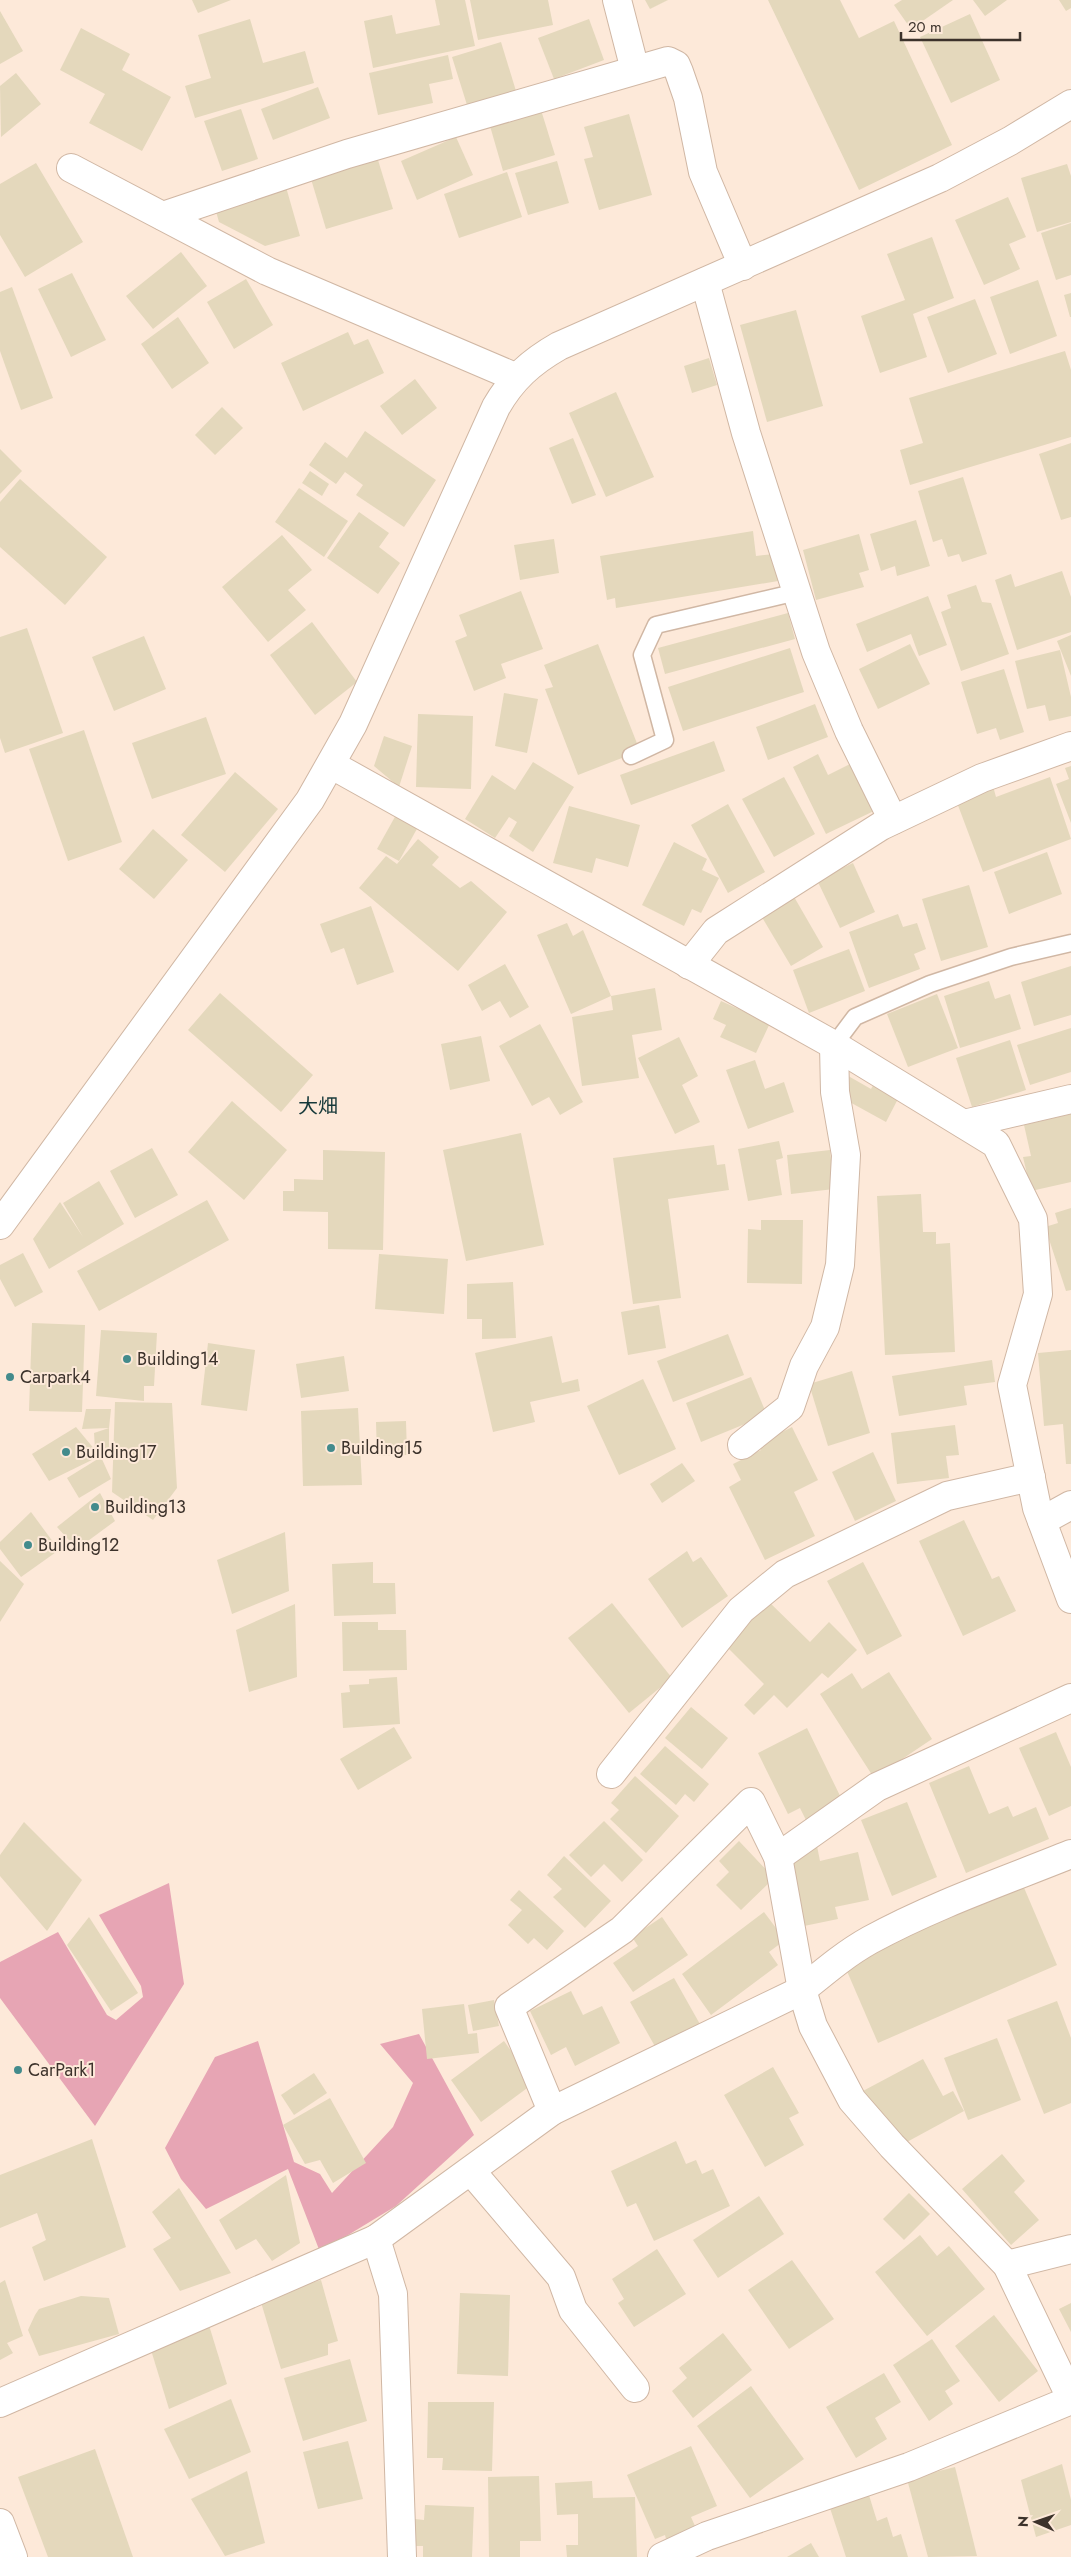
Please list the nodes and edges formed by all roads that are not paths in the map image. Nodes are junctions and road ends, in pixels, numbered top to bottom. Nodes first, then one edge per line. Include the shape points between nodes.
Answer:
1 (617, 0) edge
2 (635, 70) junction
3 (1071, 104) edge
4 (71, 168) dead end
5 (163, 216) junction
6 (743, 266) junction
7 (705, 282) junction
8 (515, 377) junction
9 (797, 592) junction
10 (1071, 746) edge
11 (631, 756) dead end
12 (332, 764) junction
13 (893, 820) junction
14 (1071, 943) edge
15 (689, 965) junction
16 (834, 1045) junction
17 (1071, 1099) edge
18 (964, 1124) junction
19 (0, 1225) edge
20 (742, 1445) dead end
21 (1031, 1477) junction
22 (1071, 1505) edge
23 (1042, 1521) junction
24 (1071, 1599) edge
25 (1071, 1698) edge
26 (611, 1774) dead end
27 (1071, 1854) edge
28 (778, 1857) junction
29 (802, 1990) junction
30 (552, 2111) junction
31 (471, 2171) junction
32 (376, 2239) junction
33 (1071, 2249) edge
34 (1006, 2265) junction
35 (636, 2388) dead end
36 (1071, 2399) edge
37 (0, 2403) edge
38 (0, 2523) edge
39 (13, 2557) edge
40 (402, 2557) edge
41 (662, 2557) edge

1 - 2 street
2 - 5 street via 347,154
2 - 6 street via 668,61 676,65 688,98 703,172
3 - 6 street via 956,170
4 - 5 street
5 - 8 street via 267,271
6 - 7 street
7 - 8 street via 559,346
7 - 9 street via 746,433
8 - 12 street via 496,407
9 - 11 lane via 656,625 642,655 665,740
9 - 13 street via 816,652 849,731
10 - 13 street via 982,778
12 - 15 street
12 - 19 street via 242,896
13 - 15 street via 716,931
14 - 16 lane via 1011,957 930,984 855,1017
15 - 16 street
16 - 18 street
16 - 20 street via 835,1092 846,1155 840,1265 824,1327 804,1366 790,1407
17 - 18 street
18 - 21 street via 996,1144 1033,1219 1038,1294 1012,1385
21 - 23 street
21 - 26 street via 947,1496 786,1574 741,1610
22 - 23 street
23 - 24 street
25 - 28 street via 877,1787
27 - 29 street via 922,1914 869,1941
28 - 29 street
28 - 30 street via 751,1802 622,1930 509,2007
29 - 30 street
29 - 34 street via 813,2026 852,2100
30 - 31 street
31 - 32 street
31 - 35 street via 561,2277 574,2310
32 - 37 street
32 - 40 street via 393,2294
33 - 34 street
34 - 36 street
36 - 41 street via 909,2467 707,2536
38 - 39 street

